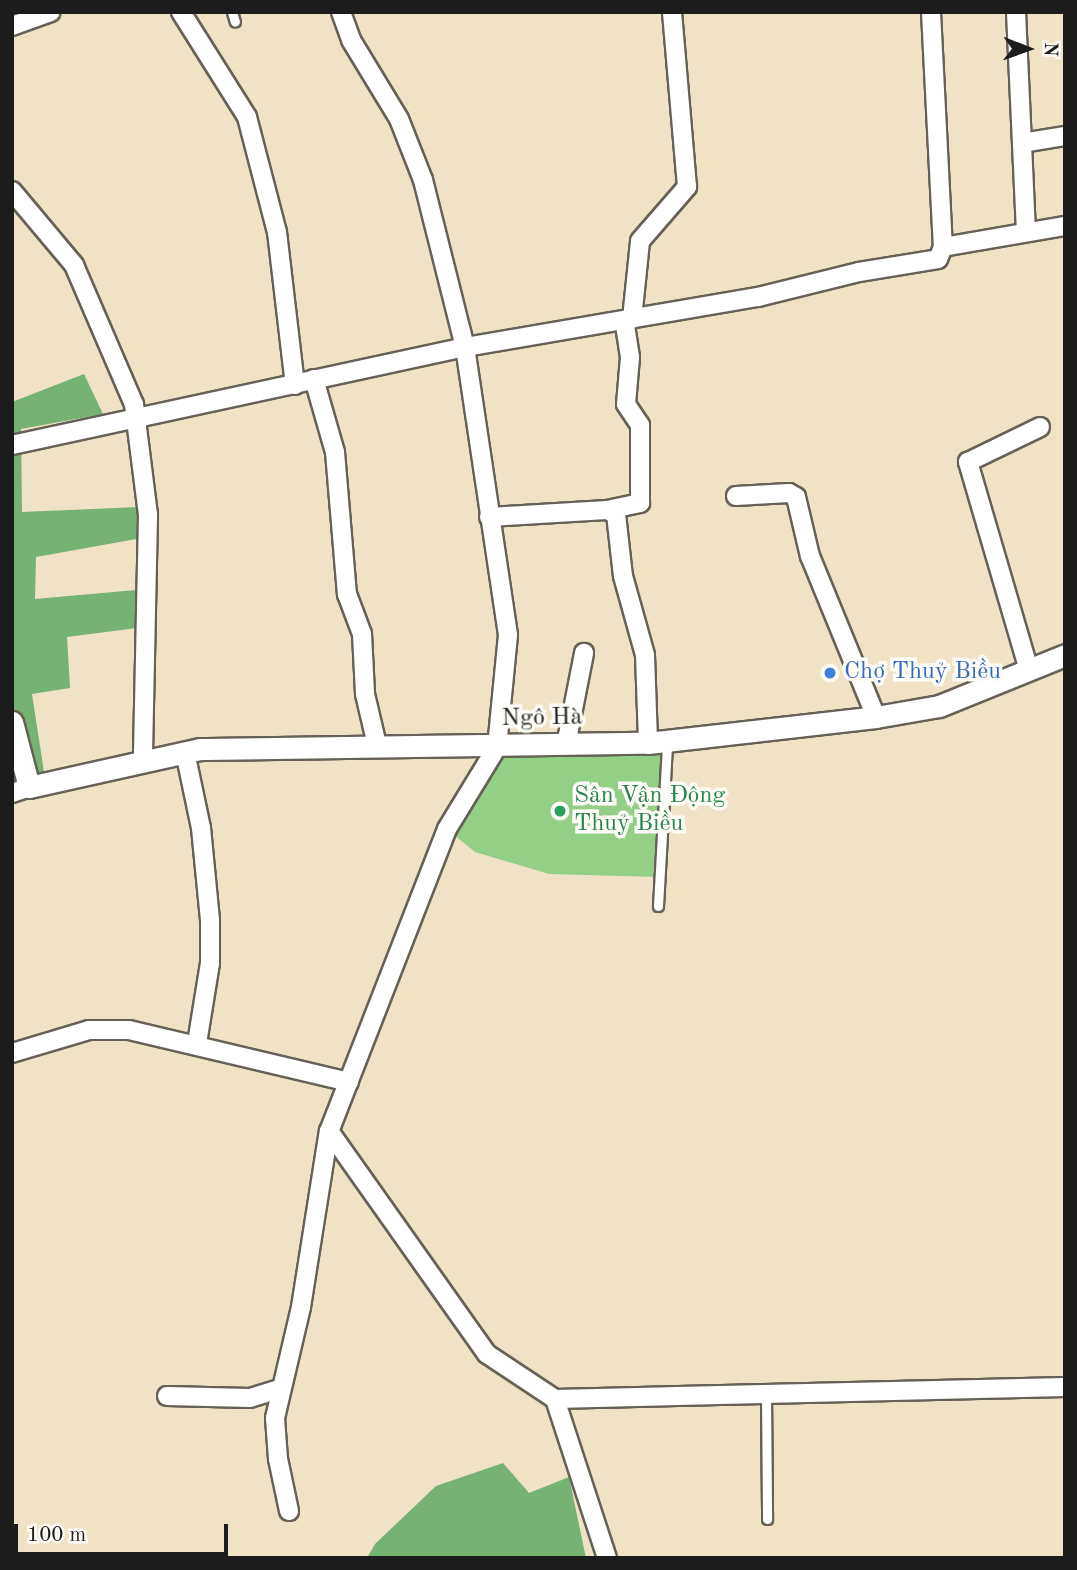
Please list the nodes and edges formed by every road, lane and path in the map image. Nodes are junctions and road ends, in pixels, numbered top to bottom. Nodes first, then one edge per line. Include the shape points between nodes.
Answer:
1 (51, 12) edge
2 (181, 12) edge
3 (341, 12) edge
4 (672, 12) edge
5 (931, 12) edge
6 (1016, 12) edge
7 (12, 26) edge
8 (1065, 136) edge
9 (1022, 143) junction
10 (12, 191) edge
11 (1065, 226) edge
12 (1026, 231) junction
13 (943, 247) junction
14 (628, 320) junction
15 (465, 347) junction
16 (314, 379) junction
17 (295, 385) junction
18 (138, 420) junction
19 (1040, 427) dead end
20 (12, 445) edge
21 (736, 496) dead end
22 (607, 510) junction
23 (489, 517) junction
24 (584, 653) dead end
25 (1065, 655) edge
26 (1028, 667) junction
27 (876, 717) junction
28 (12, 722) edge
29 (657, 742) junction
30 (377, 745) junction
31 (566, 745) junction
32 (497, 747) junction
33 (185, 752) junction
34 (143, 760) junction
35 (20, 790) edge
36 (658, 906) dead end
37 (197, 1043) junction
38 (12, 1053) edge
39 (349, 1082) junction
40 (330, 1131) junction
41 (1065, 1387) edge
42 (280, 1389) junction
43 (766, 1394) junction
44 (167, 1396) dead end
45 (555, 1399) junction
46 (289, 1511) dead end
47 (767, 1519) dead end
48 (607, 1558) edge

1 - 7 street
2 - 17 street via 247,117 277,232
3 - 15 street via 351,40 400,119 423,180
4 - 14 street via 687,187 640,241
5 - 13 street
6 - 9 street
8 - 9 street
9 - 12 street
10 - 18 street via 74,265 131,392
11 - 12 street
12 - 13 street
13 - 14 street via 938,259
14 - 15 street
14 - 22 street via 626,404 640,425 640,503
15 - 16 street
15 - 23 street
16 - 17 street
16 - 30 street via 335,452 347,594 362,634 365,694
17 - 18 street
18 - 20 street
18 - 34 street via 148,515
19 - 26 street via 968,462
21 - 27 street via 789,493 796,497 810,556
22 - 23 street
22 - 29 street via 619,520 623,576 645,655
23 - 32 street via 508,635
24 - 31 street
25 - 26 street, Ngô Hà
26 - 27 street, Ngô Hà via 939,706
27 - 29 street, Ngô Hà
28 - 35 street
29 - 31 street, Ngô Hà
29 - 36 lane
30 - 32 street, Ngô Hà
30 - 33 street, Ngô Hà
31 - 32 street, Ngô Hà
32 - 39 street via 447,829
33 - 34 street, Ngô Hà
33 - 37 street via 201,828 210,920 211,963
34 - 35 street, Ngô Hà
37 - 38 street via 129,1030 89,1030
37 - 39 street
39 - 40 street
40 - 42 street via 301,1307
40 - 45 street via 487,1354
41 - 43 street
42 - 44 street via 250,1398
42 - 46 street via 276,1440
43 - 45 street
43 - 47 lane
45 - 48 street

